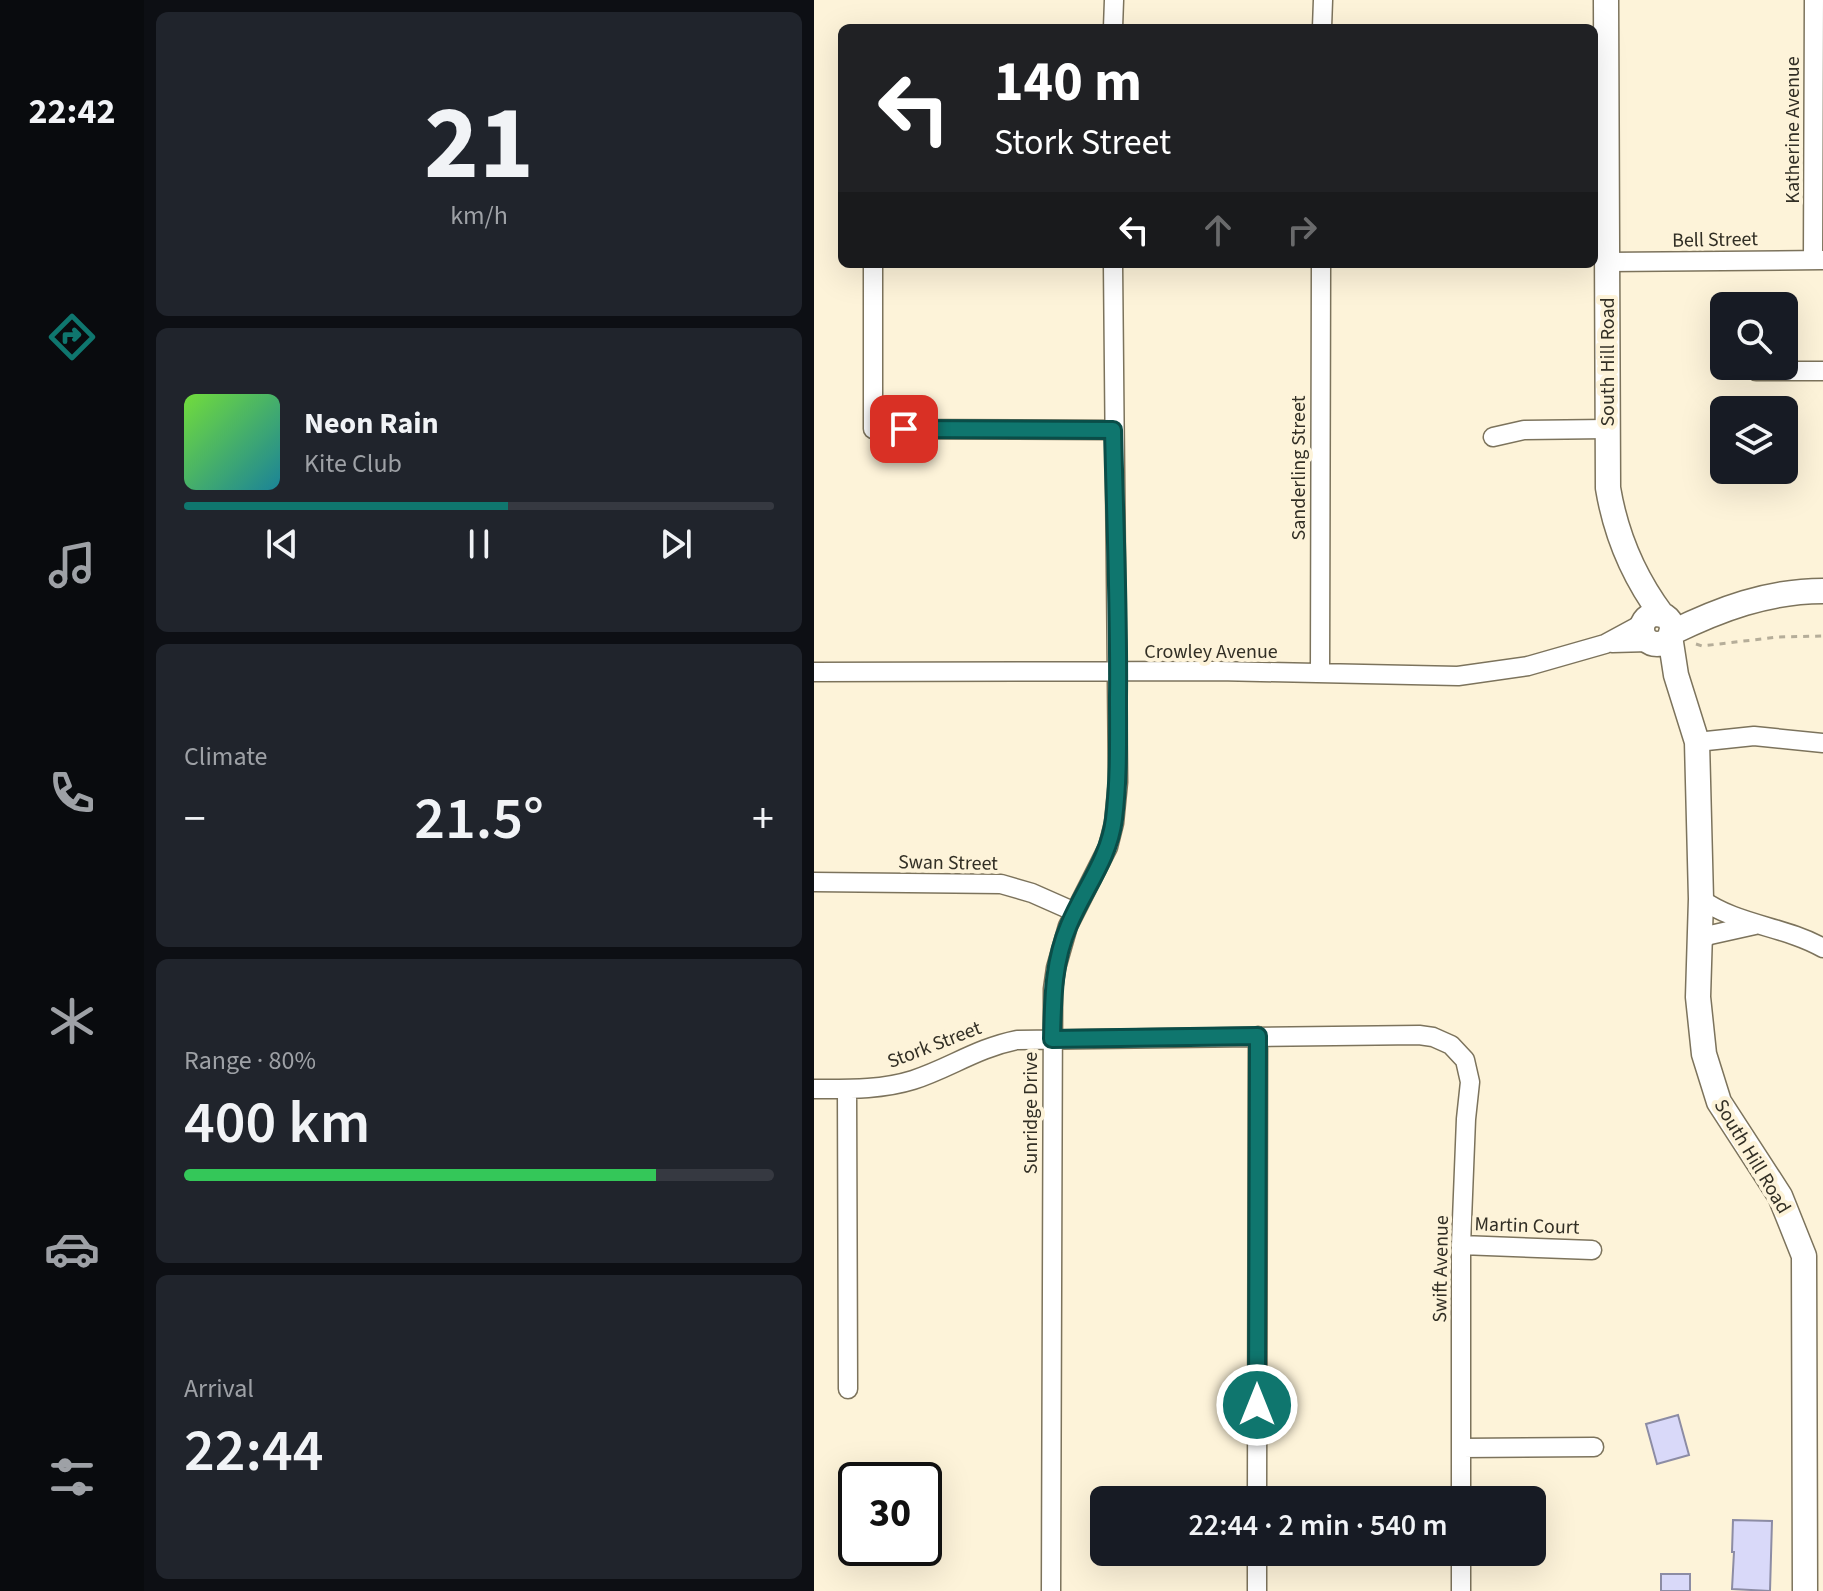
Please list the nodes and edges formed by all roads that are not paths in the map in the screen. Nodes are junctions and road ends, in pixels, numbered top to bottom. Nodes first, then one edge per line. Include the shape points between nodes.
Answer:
1 (1114, 0) edge
2 (1323, 0) edge
3 (1606, 0) edge
4 (1814, 0) edge
5 (1113, 24) edge
6 (1322, 24) edge
7 (1819, 43) edge
8 (1601, 184) edge
9 (1818, 260) edge
10 (1607, 262) junction
11 (873, 268) edge
12 (1113, 268) edge
13 (1321, 268) edge
14 (1798, 371) edge
15 (1823, 371) edge
16 (1607, 429) junction
17 (1113, 430) junction
18 (1493, 437) dead end
19 (1823, 591) edge
20 (1661, 630) junction
21 (814, 672) edge
22 (1118, 673) junction
23 (1320, 673) junction
24 (1697, 742) junction
25 (1823, 743) edge
26 (814, 882) edge
27 (1701, 899) junction
28 (1075, 912) junction
29 (1755, 925) junction
30 (1700, 940) junction
31 (1823, 948) edge
32 (1258, 1036) junction
33 (1052, 1039) junction
34 (1451, 1045) joint
35 (814, 1089) edge
36 (847, 1089) junction
37 (1461, 1245) junction
38 (1592, 1250) dead end
39 (1814, 1254) edge
40 (848, 1389) dead end
41 (1814, 1418) edge
42 (1594, 1447) dead end
43 (1461, 1448) junction
44 (1257, 1486) edge
45 (1461, 1486) edge
46 (1257, 1566) edge
47 (1461, 1566) edge
48 (1051, 1591) edge
49 (1257, 1591) edge
50 (1461, 1591) edge
51 (1805, 1591) edge

1 - 5 street
2 - 6 street
3 - 8 street, South Hill Road
4 - 7 street, Katherine Avenue
7 - 9 street, Katherine Avenue
8 - 10 street, South Hill Road
9 - 10 street, Bell Street
10 - 16 street, South Hill Road
11 - 17 street via 873,429
12 - 17 street, Sunridge Drive
13 - 23 street, Sanderling Street
14 - 15 street
16 - 18 street via 1524,430
16 - 20 street, South Hill Road via 1612,514
17 - 22 street, Sunridge Drive
19 - 20 street via 1780,594
20 - 23 street, Crowley Avenue via 1492,673
20 - 24 street, South Hill Road
21 - 22 street, Crowley Avenue
22 - 23 street, Crowley Avenue
22 - 28 street, Sunridge Drive via 1114,823 1101,866
24 - 25 street via 1754,736
24 - 27 street, South Hill Road
26 - 28 street, Swan Street via 1001,884
27 - 29 street
27 - 30 street, South Hill Road
28 - 33 street, Sunridge Drive via 1056,968
29 - 30 street
29 - 31 street
30 - 39 street, South Hill Road via 1699,1012 1712,1084
32 - 33 street, Stork Street
32 - 34 street, Stork Street via 1419,1035
32 - 44 street
33 - 36 street, Stork Street via 997,1044 912,1080
33 - 48 street, Sunridge Drive
34 - 37 street, Swift Avenue via 1465,1060 1470,1082
35 - 36 street, Stork Street
36 - 40 street
37 - 38 street, Martin Court
37 - 43 street, Swift Avenue
39 - 41 street, South Hill Road
41 - 51 street, South Hill Road
42 - 43 street
43 - 45 street, Swift Avenue
46 - 49 street
47 - 50 street

